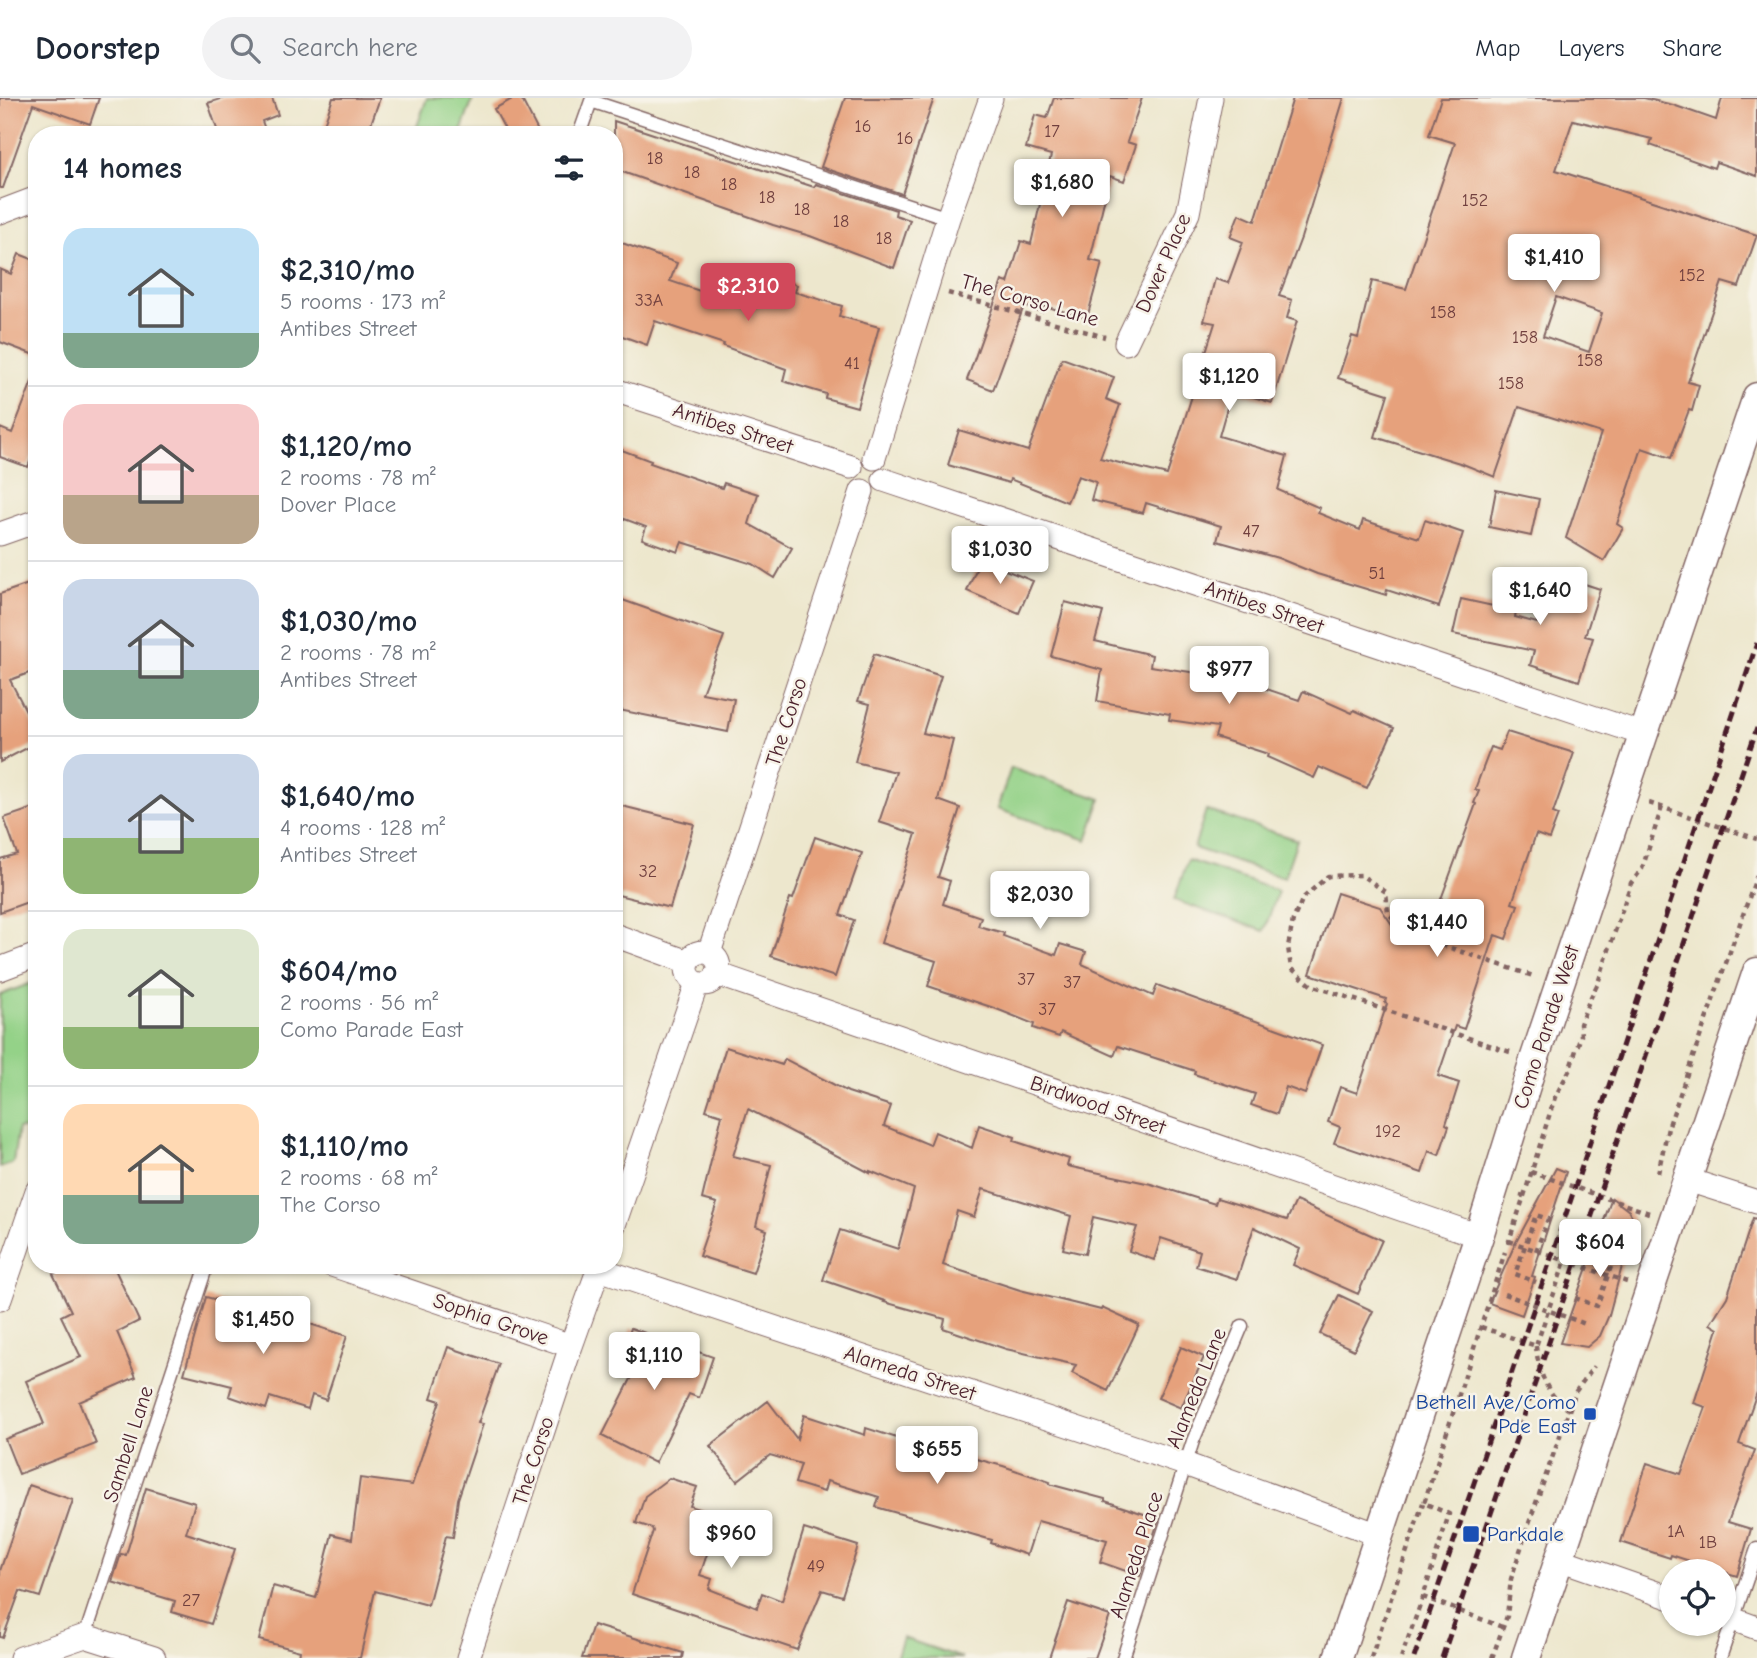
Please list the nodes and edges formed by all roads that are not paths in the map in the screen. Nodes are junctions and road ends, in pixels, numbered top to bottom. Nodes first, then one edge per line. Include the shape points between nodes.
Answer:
1 (991, 98) edge
2 (1211, 98) edge
3 (582, 126) edge
4 (28, 201) edge
5 (0, 212) edge
6 (948, 218) junction
7 (1126, 343) road end
8 (623, 393) edge
9 (1757, 397) edge
10 (874, 458) junction
11 (851, 467) junction
12 (884, 480) junction
13 (862, 491) junction
14 (28, 524) edge
15 (0, 534) edge
16 (1643, 734) junction
17 (623, 938) edge
18 (28, 958) edge
19 (703, 968) junction
20 (0, 969) edge
21 (1757, 972) edge
22 (1688, 1180) junction
23 (623, 1199) edge
24 (1757, 1202) edge
25 (28, 1217) edge
26 (1479, 1236) junction
27 (204, 1274) edge
28 (359, 1274) edge
29 (597, 1274) edge
30 (621, 1274) edge
31 (0, 1299) edge
32 (1242, 1326) dead end
33 (571, 1346) junction
34 (1185, 1464) junction
35 (1379, 1535) junction
36 (1757, 1549) edge
37 (1559, 1559) junction
38 (1659, 1594) edge
39 (1736, 1599) edge
40 (1736, 1621) edge
41 (1757, 1628) edge
42 (85, 1636) junction
43 (1724, 1636) edge
44 (21, 1658) edge
45 (154, 1658) edge
46 (468, 1658) edge
47 (1124, 1658) edge
48 (1338, 1658) edge
49 (1526, 1658) edge
50 (1720, 1658) edge

1 - 6 street
2 - 7 street, Dover Place via 1188,212
3 - 6 lane via 591,101
4 - 5 street
6 - 10 street
8 - 11 street, Antibes Street
9 - 16 street, Como Parade West
10 - 11 street via 859,459
10 - 12 street via 882,464
11 - 13 street via 850,479
12 - 13 street via 878,489
12 - 16 street, Antibes Street
13 - 19 street, The Corso
14 - 15 street
16 - 26 street, Como Parade West
17 - 19 street, Birdwood Street
18 - 20 street
19 - 23 street, The Corso
19 - 26 street, Birdwood Street
21 - 22 street
22 - 24 street
22 - 37 street
25 - 31 street
26 - 35 street, Como Parade West
27 - 42 lane, Sambell Lane
28 - 33 street, Sophia Grove
29 - 33 street, The Corso
30 - 34 street, Alameda Street
32 - 34 lane, Alameda Lane
33 - 46 street, The Corso
34 - 35 street, Alameda Street
34 - 47 lane, Alameda Place
35 - 48 street, Como Parade West
36 - 39 lane
37 - 38 street
37 - 49 street
40 - 41 street
42 - 44 street
42 - 45 street
43 - 50 lane

